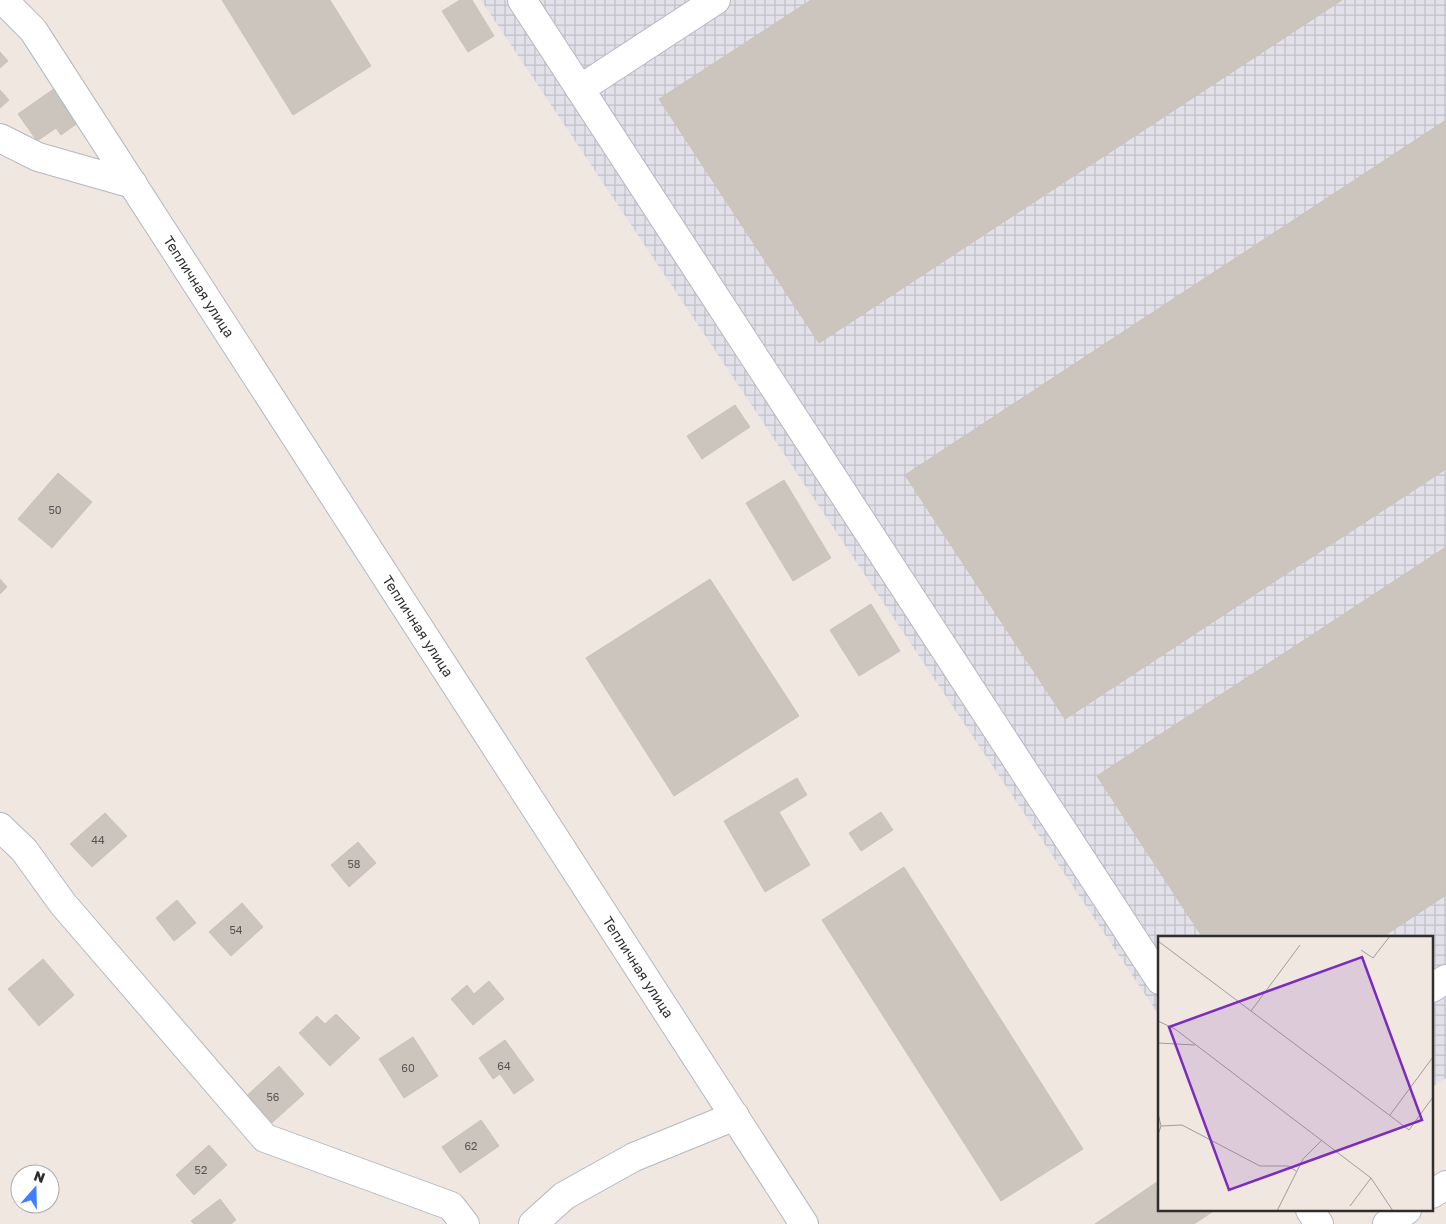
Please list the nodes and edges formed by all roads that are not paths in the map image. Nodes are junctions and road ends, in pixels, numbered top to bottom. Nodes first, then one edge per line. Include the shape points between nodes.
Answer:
1 (3, 0) edge
2 (522, 0) edge
3 (716, 0) edge
4 (580, 89) junction
5 (0, 138) edge
6 (133, 184) junction
7 (0, 827) edge
8 (1158, 977) edge
9 (1446, 980) edge
10 (1434, 987) edge
11 (735, 1116) junction
12 (1446, 1185) edge
13 (1434, 1193) edge
14 (1311, 1212) edge
15 (1405, 1212) edge
16 (465, 1224) edge
17 (533, 1224) edge
18 (804, 1224) edge
19 (1319, 1224) edge
20 (1387, 1224) edge

1 - 6 street, Тепличная улица via 33,30
2 - 4 street
3 - 4 street
4 - 8 street
5 - 6 street via 38,157
6 - 11 street, Тепличная улица
7 - 16 street via 24,850 63,904 265,1138 451,1206
9 - 10 street
11 - 17 street via 634,1157 564,1196
11 - 18 street, Тепличная улица
12 - 13 street
14 - 19 street
15 - 20 street

